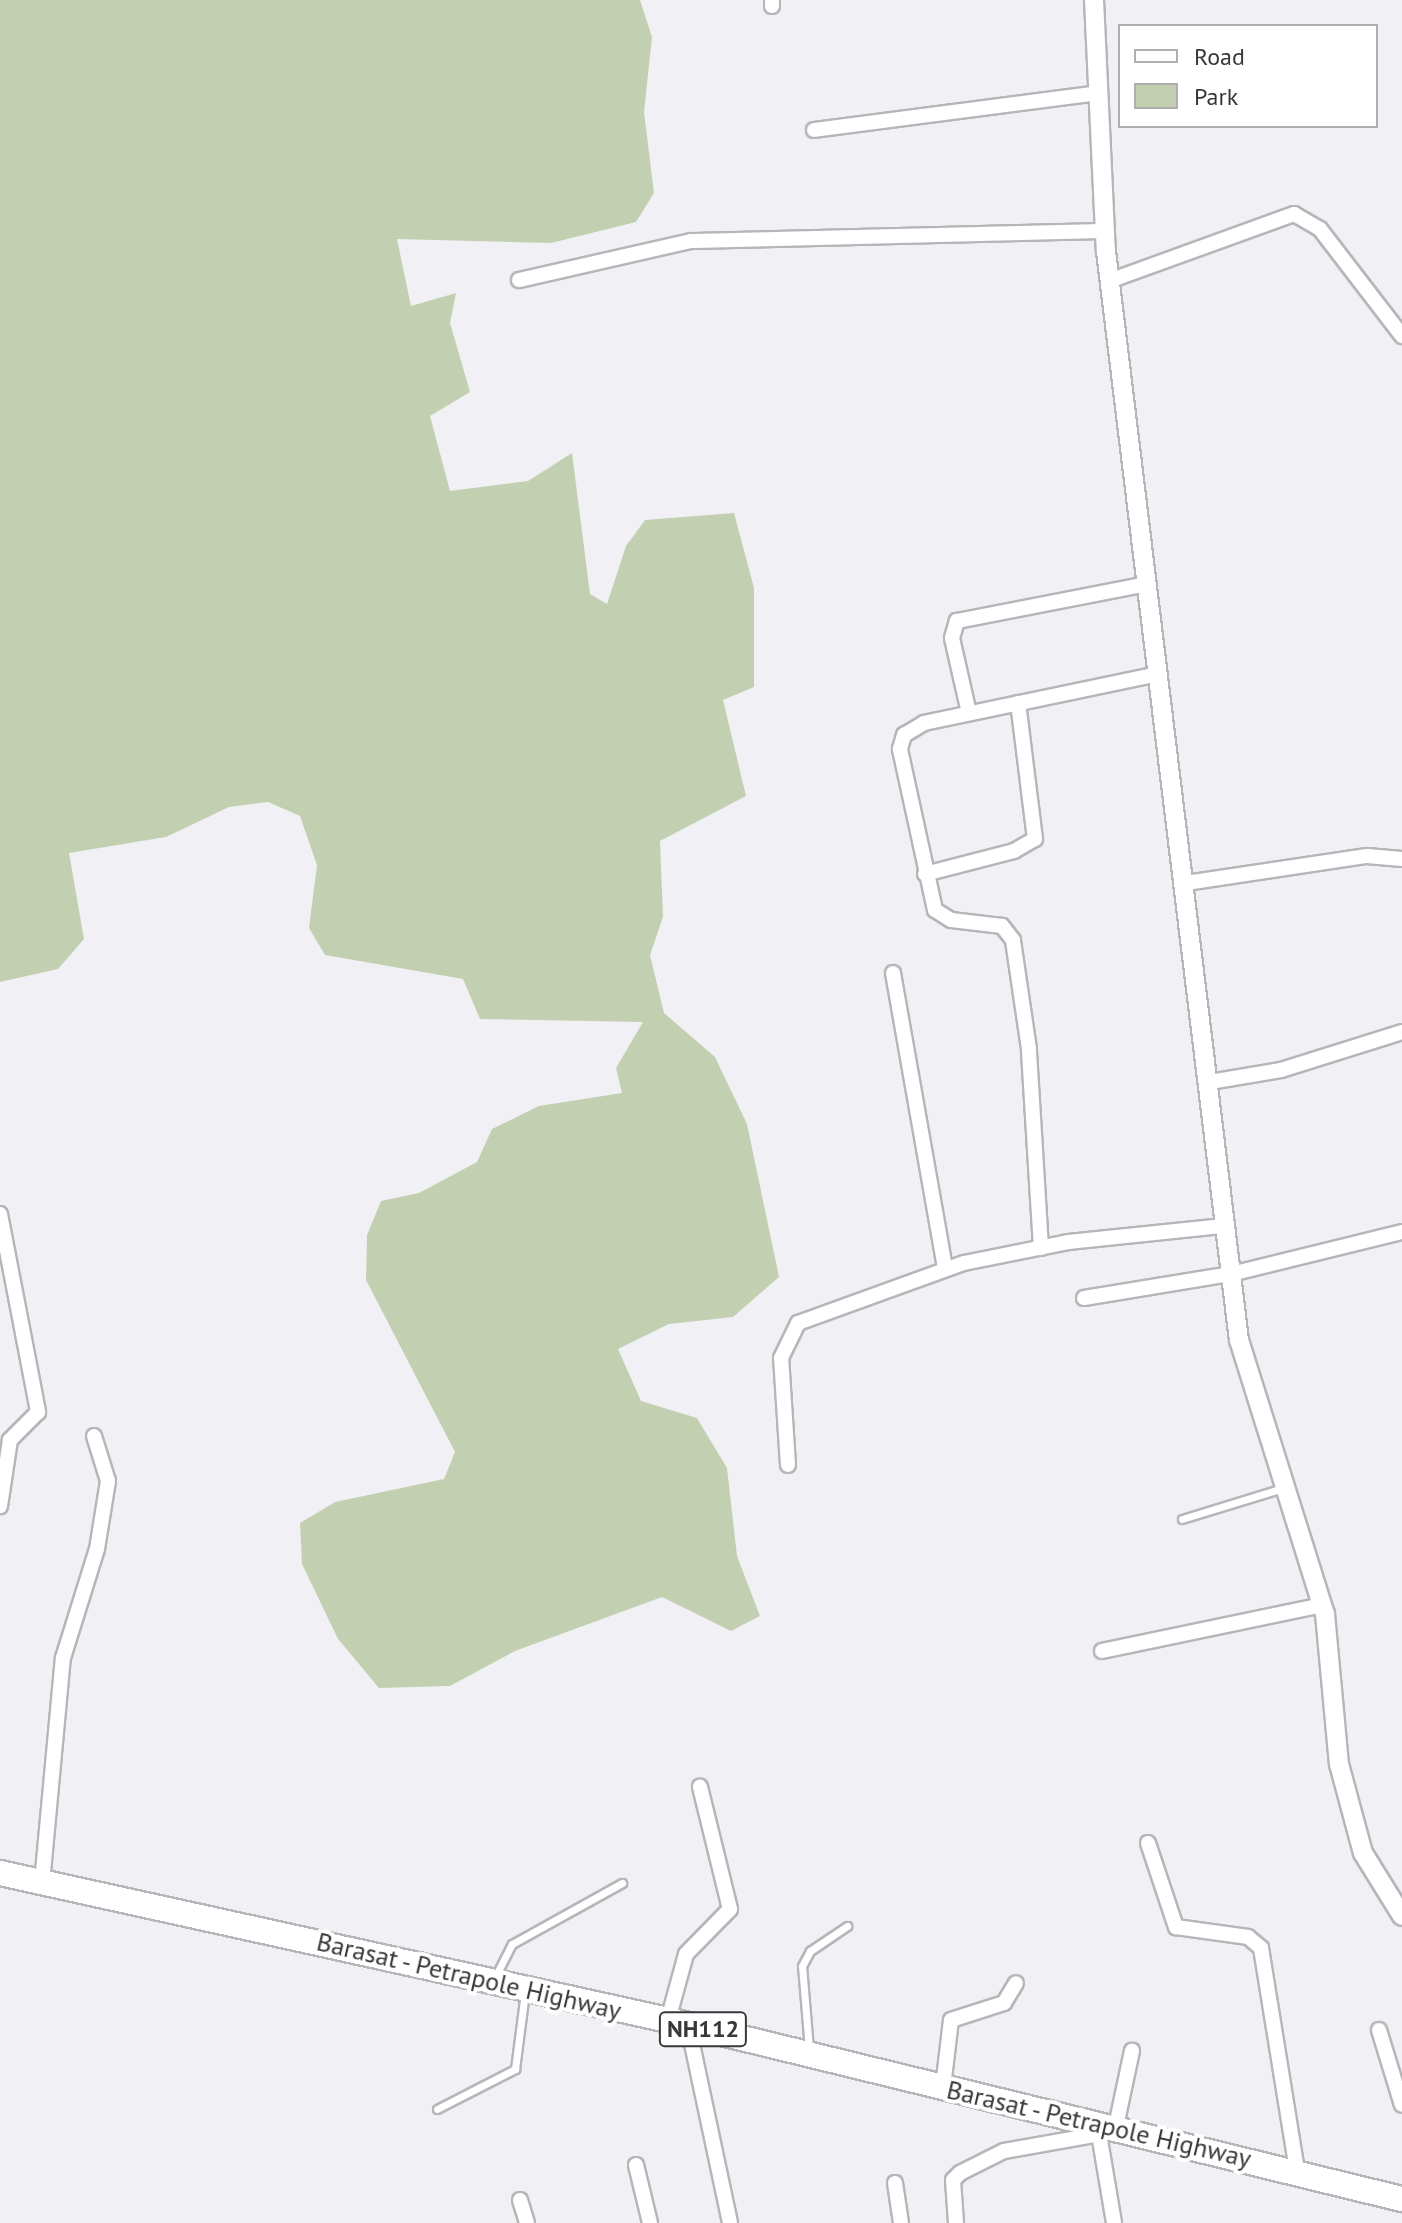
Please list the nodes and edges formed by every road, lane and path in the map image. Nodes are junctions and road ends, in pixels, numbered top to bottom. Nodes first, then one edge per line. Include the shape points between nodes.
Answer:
1 (1094, 0) edge
2 (1099, 93) junction
3 (814, 130) dead end
4 (1105, 231) junction
5 (519, 280) dead end
6 (1109, 281) junction
7 (1402, 336) edge
8 (1147, 584) junction
9 (1158, 674) junction
10 (1018, 703) junction
11 (969, 713) junction
12 (1402, 859) edge
13 (925, 874) junction
14 (1186, 883) junction
15 (893, 973) dead end
16 (1402, 1032) edge
17 (1210, 1082) junction
18 (0, 1214) edge
19 (1224, 1226) junction
20 (1402, 1232) edge
21 (1041, 1248) junction
22 (945, 1268) junction
23 (1231, 1274) junction
24 (1084, 1298) dead end
25 (94, 1436) dead end
26 (4, 1447) edge
27 (788, 1465) dead end
28 (1283, 1488) junction
29 (0, 1506) edge
30 (1182, 1519) dead end
31 (1322, 1605) junction
32 (1102, 1651) dead end
33 (700, 1787) dead end
34 (1148, 1843) dead end
35 (0, 1873) edge
36 (42, 1883) junction
37 (622, 1883) dead end
38 (1402, 1916) edge
39 (847, 1926) dead end
40 (493, 1981) junction
41 (1016, 1983) dead end
42 (525, 1988) junction
43 (678, 2023) junction
44 (1379, 2030) dead end
45 (1132, 2051) dead end
46 (809, 2055) junction
47 (943, 2087) junction
48 (1402, 2105) edge
49 (437, 2109) dead end
50 (1114, 2130) junction
51 (636, 2165) dead end
52 (1297, 2171) junction
53 (895, 2183) dead end
54 (1401, 2195) edge
55 (520, 2200) dead end
56 (527, 2223) edge
57 (650, 2223) edge
58 (730, 2223) edge
59 (901, 2223) edge
60 (956, 2223) edge
61 (1114, 2223) edge

1 - 2 street
2 - 3 street
2 - 4 street
4 - 5 street via 691,241
4 - 6 street
6 - 7 street via 1294,214 1320,229
6 - 8 street
8 - 9 street
8 - 11 street via 957,621 952,638
9 - 10 street
9 - 14 street
10 - 11 street
10 - 13 street via 1035,839 1014,851
11 - 13 street via 914,727 900,749
12 - 14 street via 1367,856
13 - 21 street via 940,916 1002,926 1013,940 1029,1049
14 - 17 street
15 - 22 street
16 - 17 street via 1281,1070
17 - 19 street
18 - 26 street via 38,1412
19 - 21 street
19 - 23 street
20 - 23 street
21 - 22 street
22 - 27 street via 788,1332 781,1358
23 - 24 street
23 - 28 street via 1239,1340
25 - 36 street via 108,1481 97,1549 63,1658
26 - 29 street
28 - 30 lane
28 - 31 street
31 - 32 street
31 - 38 street via 1339,1764 1363,1853
33 - 43 street via 730,1909 686,1954
34 - 52 street via 1176,1927 1248,1937 1261,1948
35 - 36 highway, Barasat - Petrapole Highway / NH112
36 - 40 highway, Barasat - Petrapole Highway / NH112
37 - 40 lane via 512,1944
39 - 46 lane via 810,1951 802,1966
40 - 42 highway, Barasat - Petrapole Highway / NH112
41 - 47 street via 1004,2003 951,2020
42 - 43 highway, Barasat - Petrapole Highway / NH112
42 - 49 lane via 515,2069
43 - 46 highway, Barasat - Petrapole Highway / NH112
43 - 58 street
44 - 48 street
45 - 50 street
46 - 47 highway, Barasat - Petrapole Highway / NH112
47 - 50 highway, Barasat - Petrapole Highway / NH112
50 - 52 highway, Barasat - Petrapole Highway / NH112
50 - 60 street via 1004,2151 960,2173 953,2180
50 - 61 street
51 - 57 street
52 - 54 highway, Barasat - Petrapole Highway / NH112
53 - 59 street
55 - 56 street

